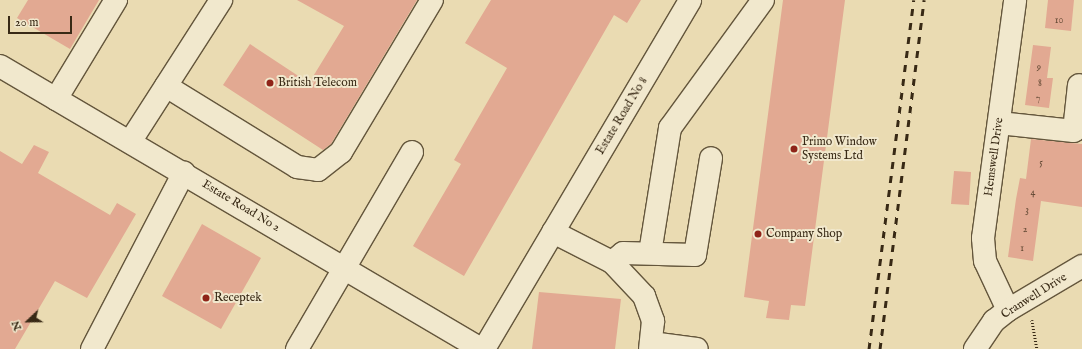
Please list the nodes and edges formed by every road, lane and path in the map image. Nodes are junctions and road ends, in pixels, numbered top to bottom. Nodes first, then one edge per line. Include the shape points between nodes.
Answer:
1 (116, 0) edge
2 (221, 0) edge
3 (432, 0) edge
4 (690, 0) edge
5 (763, 0) edge
6 (1015, 0) edge
7 (0, 66) edge
8 (1079, 85) dead end
9 (166, 86) junction
10 (56, 99) junction
11 (999, 123) junction
12 (130, 142) junction
13 (412, 152) dead end
14 (711, 158) dead end
15 (184, 172) junction
16 (553, 232) junction
17 (650, 253) junction
18 (612, 262) junction
19 (1082, 266) edge
20 (344, 268) junction
21 (1008, 310) junction
22 (650, 346) edge
23 (92, 349) edge
24 (297, 349) edge
25 (482, 349) edge
26 (697, 349) edge
27 (975, 349) edge

1 - 10 street
2 - 9 street
3 - 9 street via 341,152 318,170 297,167
4 - 16 street, Estate Road No 8
5 - 17 street via 670,128
6 - 11 street, Hemswell Drive
7 - 10 street, Estate Road No 2
8 - 11 street via 1074,132
9 - 12 street
10 - 12 street, Estate Road No 2
11 - 21 street, Hemswell Drive via 983,238 985,261
12 - 15 street, Estate Road No 2
13 - 20 street
14 - 17 street via 695,254
15 - 20 street, Estate Road No 2
15 - 23 street
16 - 18 street
16 - 25 street, Estate Road No 8
17 - 18 street via 623,253
18 - 22 street via 644,296 653,321
19 - 21 street, Cranwell Drive
20 - 24 street
20 - 25 street, Estate Road No 2
21 - 27 street, Cranwell Drive via 994,321
22 - 26 street

